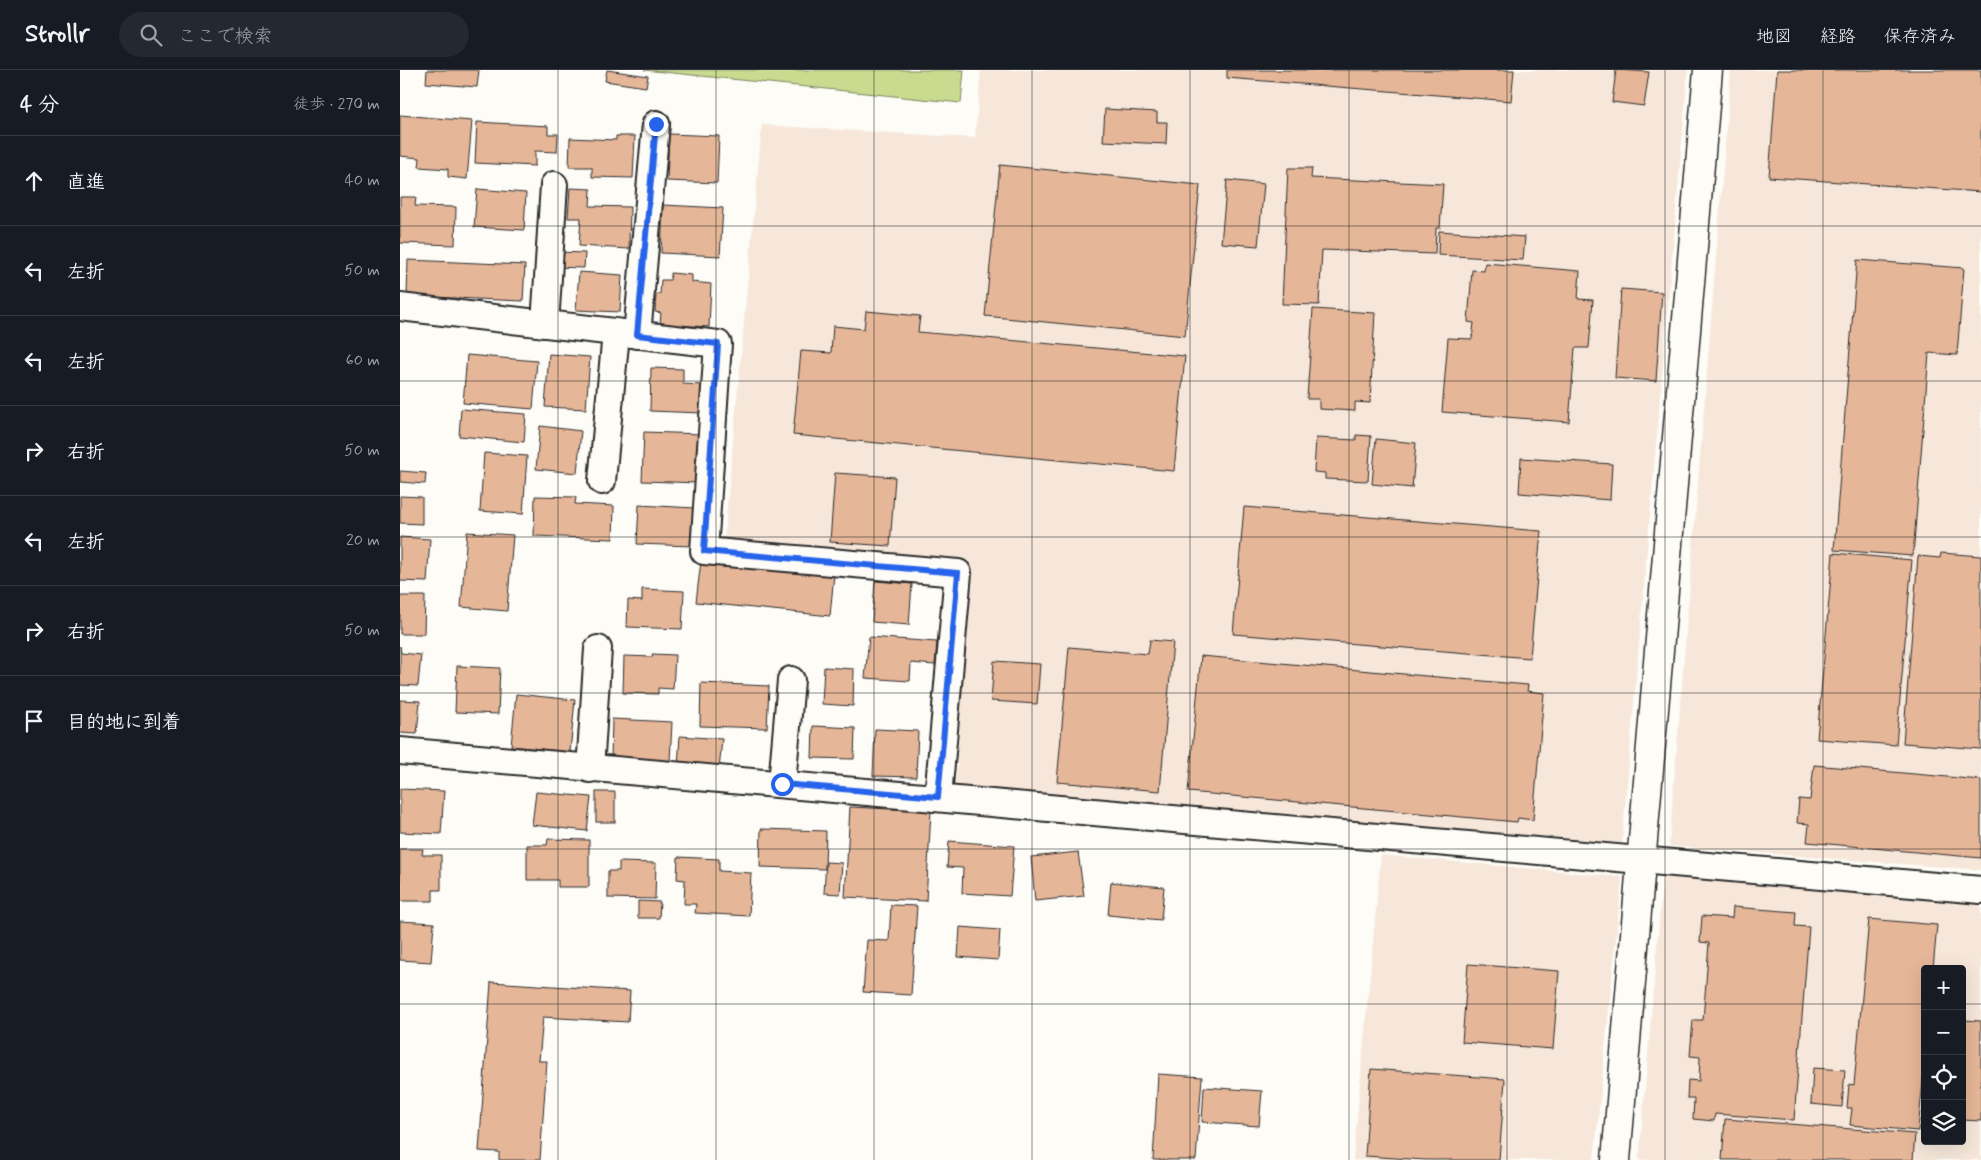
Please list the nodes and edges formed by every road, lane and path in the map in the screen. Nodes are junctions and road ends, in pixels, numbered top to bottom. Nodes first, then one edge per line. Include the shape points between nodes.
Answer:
1 (1708, 70) edge
2 (656, 124) dead end
3 (554, 185) dead end
4 (400, 307) edge
5 (545, 324) junction
6 (627, 334) junction
7 (602, 482) dead end
8 (598, 649) dead end
9 (791, 680) dead end
10 (400, 750) edge
11 (590, 769) junction
12 (782, 784) junction
13 (938, 797) junction
14 (1643, 861) junction
15 (1981, 890) edge
16 (1616, 1160) edge

1 - 14 street
2 - 6 street
3 - 5 street
4 - 5 street
5 - 6 street
6 - 7 street
6 - 13 street via 718,344 704,551 958,573
8 - 11 street
9 - 12 street
10 - 11 street
11 - 12 street
12 - 13 street
13 - 14 street
14 - 15 street
14 - 16 street

